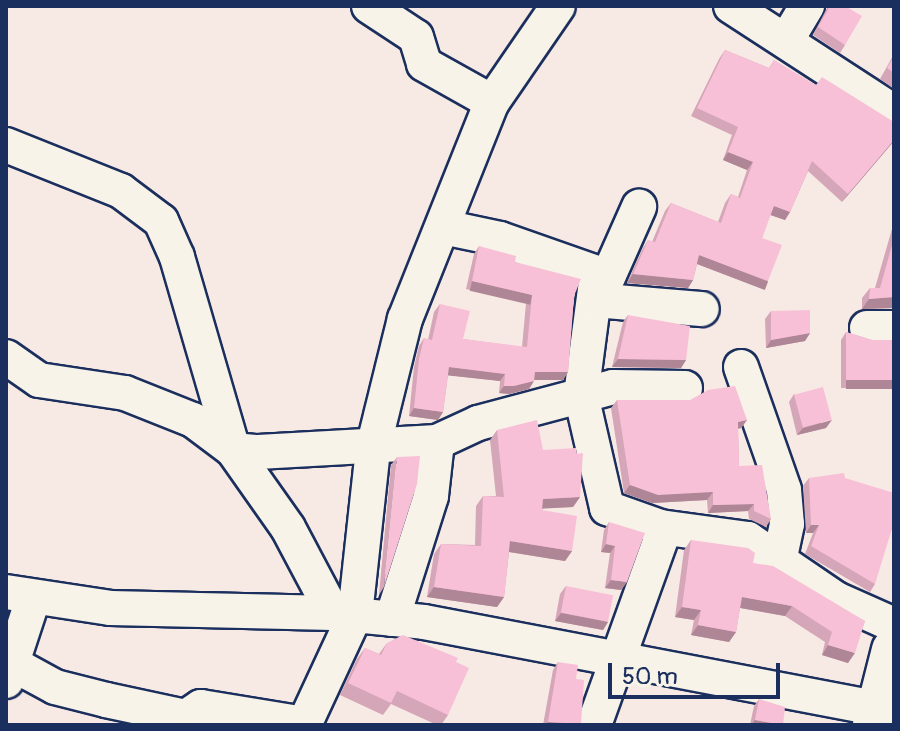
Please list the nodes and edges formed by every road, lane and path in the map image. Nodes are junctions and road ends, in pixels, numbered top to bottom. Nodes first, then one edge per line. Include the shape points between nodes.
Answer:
1 (369, 6) edge
2 (558, 6) edge
3 (731, 6) edge
4 (807, 6) edge
5 (786, 41) junction
6 (492, 102) junction
7 (894, 112) edge
8 (6, 145) edge
9 (639, 207) dead end
10 (443, 227) junction
11 (595, 287) junction
12 (702, 309) dead end
13 (6, 357) edge
14 (741, 367) dead end
15 (685, 388) dead end
16 (581, 395) junction
17 (437, 442) junction
18 (373, 448) junction
19 (233, 450) junction
20 (665, 528) junction
21 (779, 561) junction
22 (19, 595) edge
23 (344, 614) junction
24 (392, 619) junction
25 (894, 625) edge
26 (894, 650) edge
27 (620, 656) junction
28 (9, 672) edge
29 (882, 716) edge
30 (185, 721) edge
31 (305, 724) edge
32 (594, 725) edge

1 - 6 street via 416,37 424,64
2 - 6 street
3 - 5 street
4 - 5 street
5 - 7 street
6 - 10 street
8 - 19 street via 121,191 161,221 177,257
9 - 11 street via 608,277
10 - 11 street via 500,239
10 - 18 street via 405,319
11 - 12 street
11 - 16 street
13 - 19 street via 39,380 125,393 193,420
14 - 21 street via 784,490 787,524
15 - 16 street via 613,387
16 - 17 street via 478,423
16 - 20 street via 607,508
17 - 18 street
17 - 24 street via 431,496
18 - 19 street
18 - 23 street
19 - 23 street
20 - 21 street via 733,534
20 - 27 street
21 - 25 street via 836,599
22 - 23 street via 110,608
22 - 28 street
23 - 24 street
23 - 31 street
24 - 27 street
26 - 29 highway
27 - 29 street
27 - 32 street
28 - 30 street
30 - 31 street via 201,707

